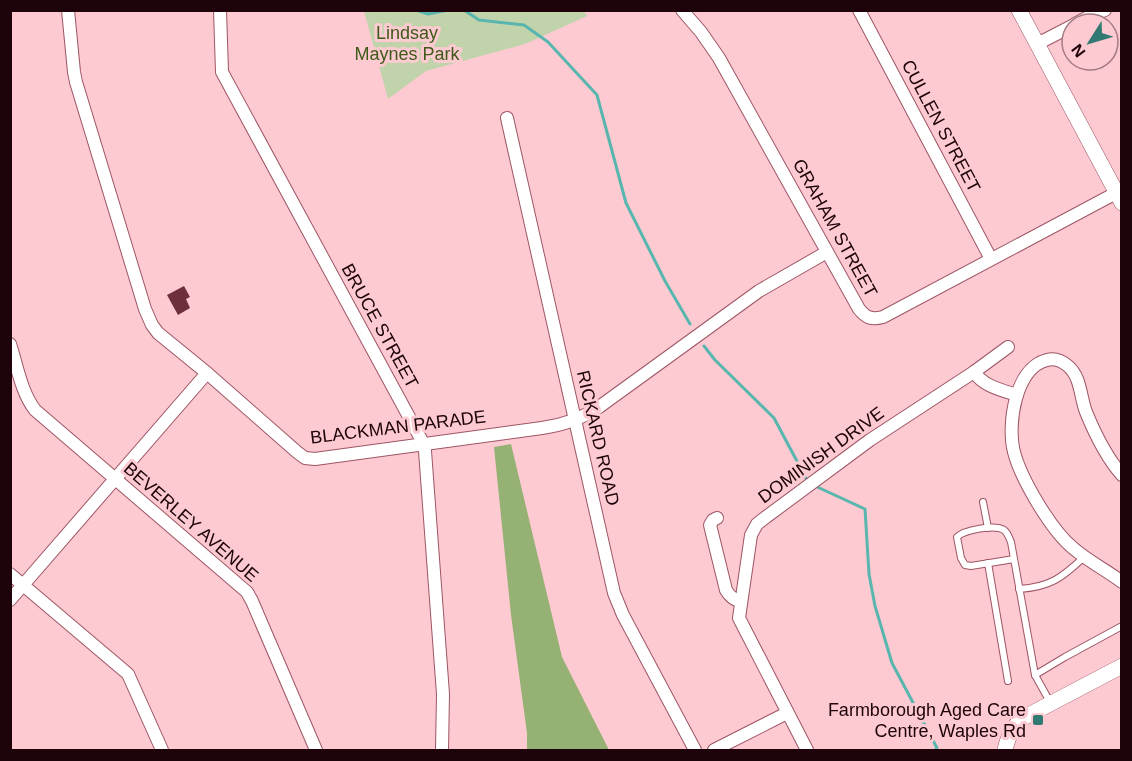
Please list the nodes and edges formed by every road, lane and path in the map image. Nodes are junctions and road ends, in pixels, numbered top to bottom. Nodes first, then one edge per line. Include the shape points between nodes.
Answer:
1 (68, 10) edge
2 (220, 10) edge
3 (682, 10) edge
4 (859, 10) edge
5 (1019, 10) edge
6 (1060, 32) edge
7 (1037, 44) junction
8 (507, 118) dead end
9 (1119, 198) edge
10 (827, 252) junction
11 (991, 259) junction
12 (10, 344) edge
13 (1008, 347) dead end
14 (974, 372) junction
15 (207, 373) junction
16 (1017, 395) junction
17 (576, 420) junction
18 (423, 444) junction
19 (1122, 475) edge
20 (115, 479) junction
21 (983, 502) dead end
22 (717, 518) dead end
23 (988, 528) junction
24 (1084, 556) junction
25 (1014, 559) junction
26 (988, 563) junction
27 (10, 574) edge
28 (1122, 582) edge
29 (24, 585) junction
30 (1019, 589) junction
31 (10, 600) edge
32 (741, 602) junction
33 (1122, 626) edge
34 (1122, 666) edge
35 (1035, 675) junction
36 (1008, 681) dead end
37 (1050, 703) junction
38 (787, 713) junction
39 (162, 750) edge
40 (316, 750) edge
41 (442, 750) edge
42 (695, 750) edge
43 (714, 750) edge
44 (807, 750) edge
45 (1005, 750) edge

1 - 15 street, BLACKMAN PARADE via 76,82 145,309 158,333
2 - 18 street, BRUCE STREET via 222,72
3 - 10 street, GRAHAM STREET via 719,58
4 - 11 street, CULLEN STREET
5 - 7 street
6 - 7 street
7 - 9 street
8 - 17 street, RICKARD ROAD
9 - 11 street, GRAHAM STREET
10 - 11 street, GRAHAM STREET via 859,309 876,319
10 - 17 street, BLACKMAN PARADE via 759,291
12 - 20 street, BEVERLEY AVENUE via 30,404
13 - 14 street, DOMINISH DRIVE
14 - 16 street via 991,387
14 - 32 street, DOMINISH DRIVE via 870,440 753,529
15 - 18 street, BLACKMAN PARADE via 306,458
15 - 20 street
16 - 19 street via 1028,373 1038,364 1051,360 1064,363 1075,374 1089,418
16 - 24 street via 1011,438 1018,464 1043,512 1064,540
17 - 18 street, BLACKMAN PARADE
17 - 42 street, RICKARD ROAD via 618,604
18 - 41 street, BRUCE STREET via 443,694
20 - 29 street
20 - 40 street, BEVERLEY AVENUE via 247,592
21 - 23 lane
22 - 32 street via 710,525 726,590
23 - 25 lane via 999,528 1007,534
23 - 26 lane via 961,533 957,539 963,564
24 - 28 street
24 - 30 lane via 1047,585
25 - 26 lane
25 - 30 lane
26 - 36 lane
27 - 29 street
29 - 31 street
29 - 39 street via 128,674
30 - 35 lane
32 - 38 street via 739,618
33 - 35 lane
34 - 37 street
35 - 37 lane
37 - 45 street via 1017,723
38 - 43 street
38 - 44 street

